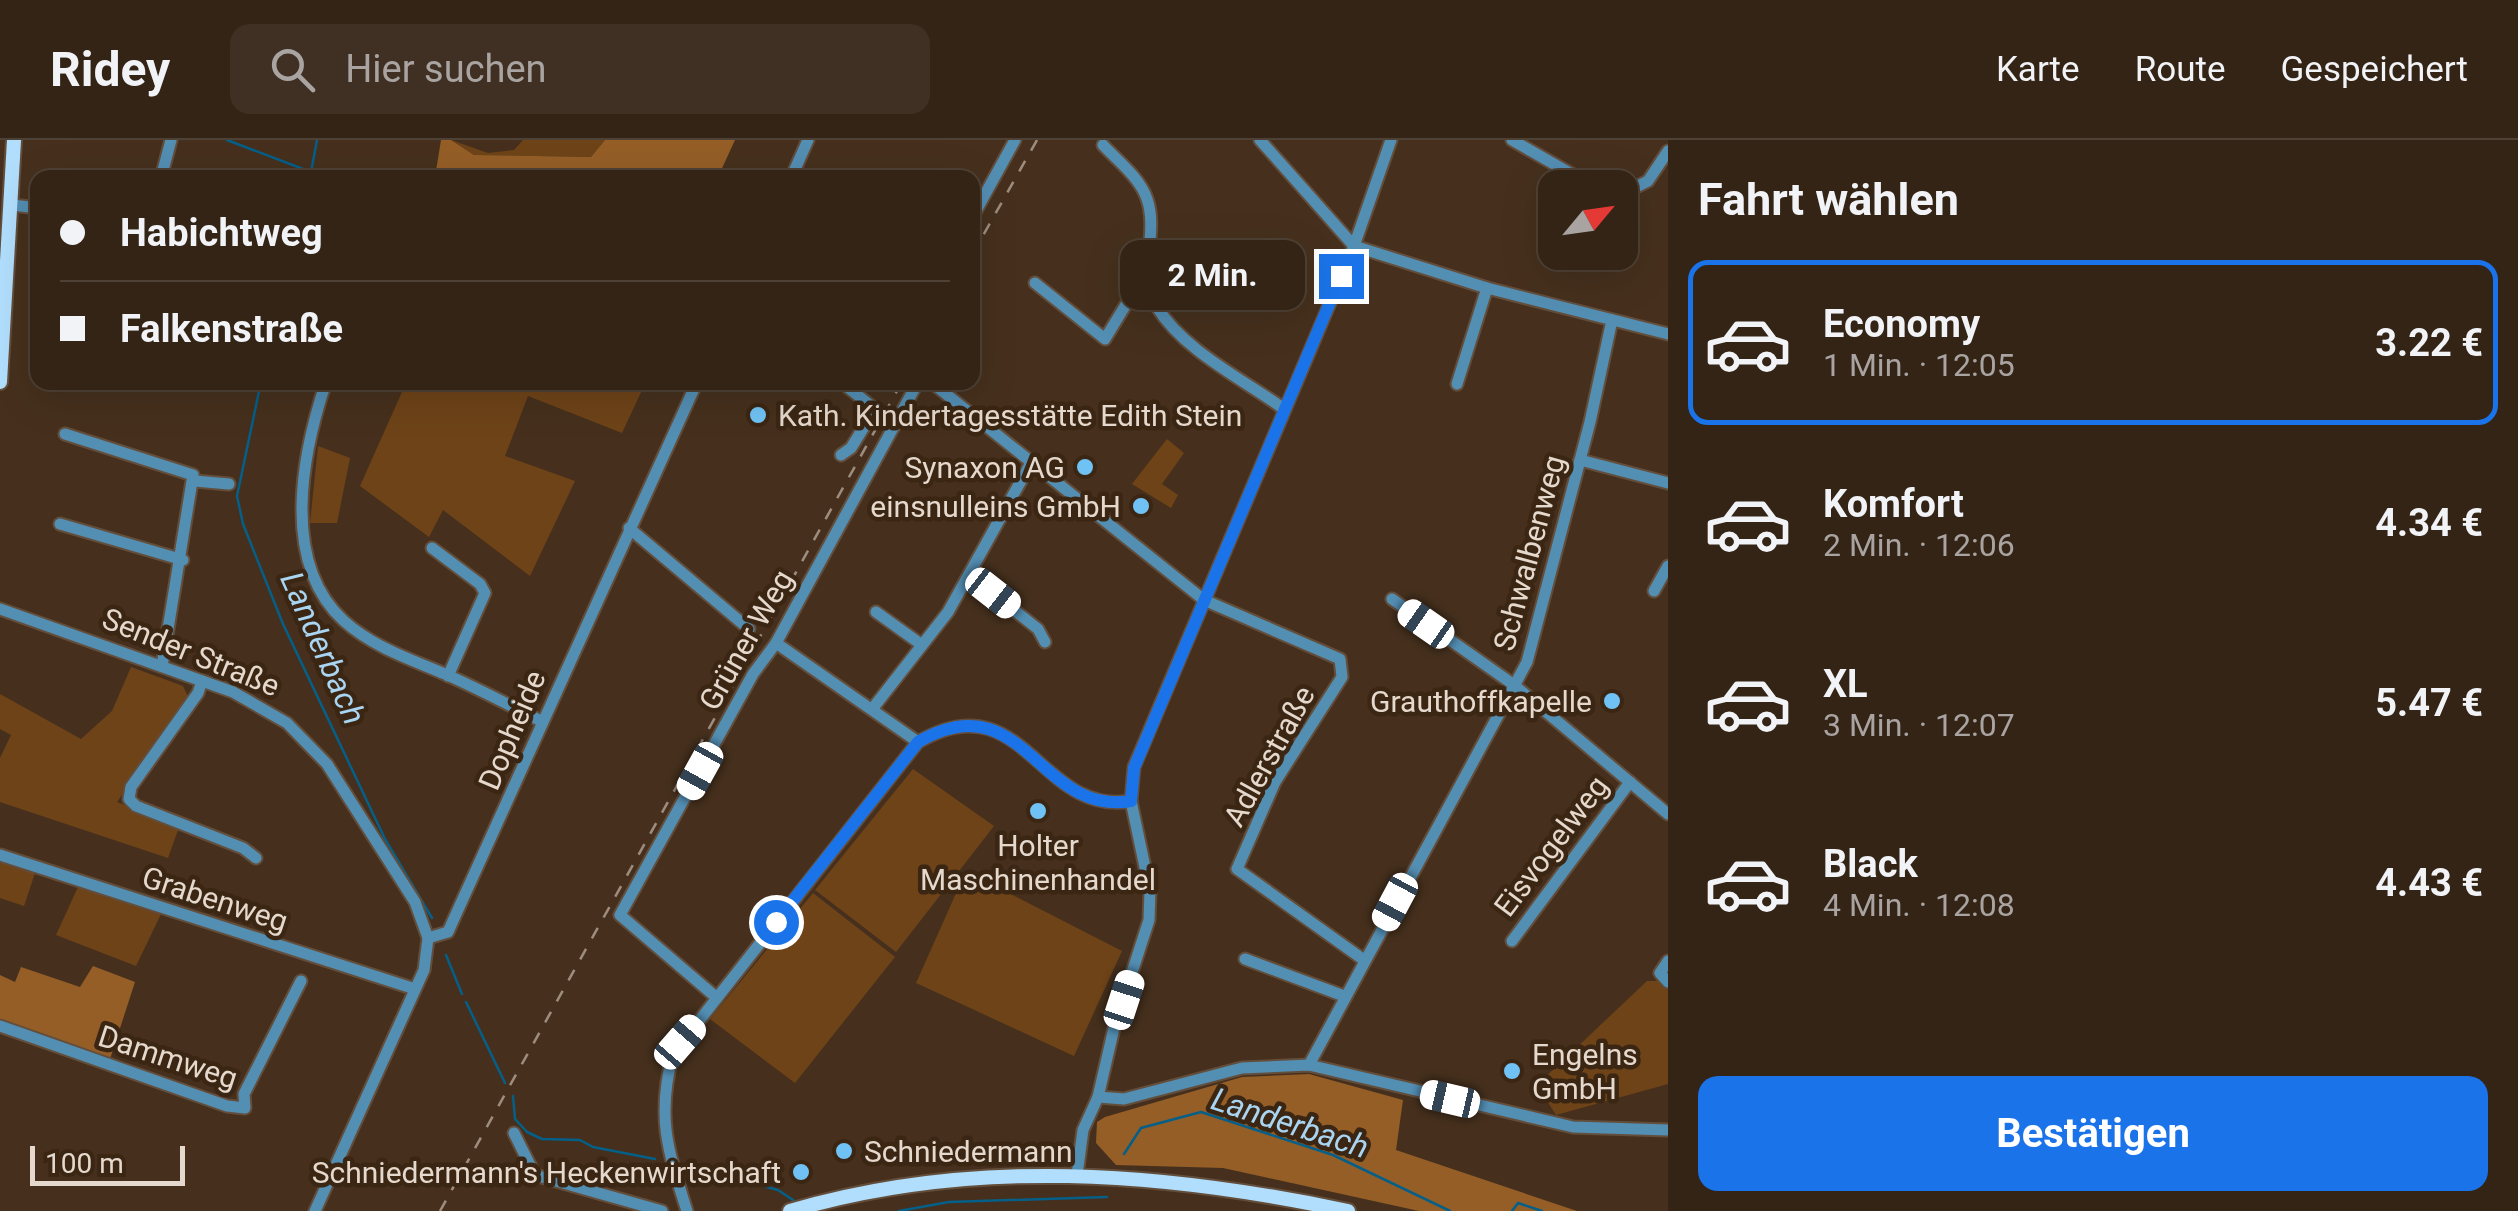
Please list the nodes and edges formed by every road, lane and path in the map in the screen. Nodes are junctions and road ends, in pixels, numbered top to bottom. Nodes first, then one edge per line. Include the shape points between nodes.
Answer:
1 (14, 140) edge
2 (171, 140) edge
3 (808, 140) edge
4 (1015, 140) edge
5 (1260, 140) edge
6 (1391, 140) edge
7 (1512, 140) edge
8 (1103, 145) dead end
9 (1668, 151) edge
10 (165, 170) edge
11 (795, 170) edge
12 (1564, 170) edge
13 (1638, 189) edge
14 (980, 203) edge
15 (12, 205) junction
16 (30, 207) edge
17 (1354, 246) junction
18 (1036, 282) dead end
19 (1148, 282) junction
20 (1487, 288) junction
21 (1612, 320) junction
22 (1668, 334) edge
23 (0, 382) edge
24 (1458, 384) dead end
25 (324, 390) edge
26 (694, 390) edge
27 (851, 390) edge
28 (914, 390) edge
29 (941, 390) edge
30 (1284, 409) junction
31 (65, 434) dead end
32 (841, 456) dead end
33 (1580, 460) junction
34 (1032, 462) junction
35 (195, 481) junction
36 (1668, 483) edge
37 (229, 484) dead end
38 (60, 524) dead end
39 (630, 528) junction
40 (432, 548) dead end
41 (182, 560) junction
42 (1668, 566) edge
43 (970, 575) junction
44 (1654, 591) dead end
45 (1392, 599) dead end
46 (1204, 600) junction
47 (0, 609) edge
48 (876, 612) dead end
49 (749, 629) dead end
50 (1045, 642) dead end
51 (776, 643) junction
52 (922, 645) junction
53 (162, 666) junction
54 (448, 676) junction
55 (202, 681) junction
56 (1514, 686) junction
57 (872, 708) junction
58 (541, 721) junction
59 (918, 742) junction
60 (1630, 782) junction
61 (1131, 801) junction
62 (1668, 814) edge
63 (0, 855) edge
64 (256, 858) dead end
65 (428, 938) junction
66 (1512, 940) dead end
67 (1246, 959) dead end
68 (1364, 960) junction
69 (1668, 961) edge
70 (1646, 978) dead end
71 (1664, 978) edge
72 (301, 981) dead end
73 (415, 989) junction
74 (1344, 996) junction
75 (717, 998) junction
76 (0, 1026) edge
77 (1308, 1066) junction
78 (1098, 1097) junction
79 (1668, 1130) edge
80 (514, 1133) dead end
81 (1077, 1175) junction
82 (315, 1211) edge
83 (662, 1211) edge
84 (687, 1211) edge
85 (790, 1211) edge
86 (1348, 1211) edge

1 - 15 main road
2 - 10 street
3 - 11 street
4 - 14 street
5 - 17 street
6 - 17 street
7 - 12 street
8 - 19 street via 1146,196
9 - 13 street
15 - 16 street
15 - 23 main road
17 - 20 street
17 - 30 street
18 - 19 street via 1105,339 1136,288
19 - 30 street via 1169,323
20 - 21 street
20 - 24 street
21 - 22 street
21 - 33 street, Schwalbenweg
25 - 54 street via 303,532 319,586 343,620 368,638
26 - 39 street, Dopheide
27 - 32 street via 875,408
28 - 51 street, Grüner Weg
29 - 34 street
30 - 46 street
31 - 35 street via 188,472
33 - 36 street
33 - 56 street, Schwalbenweg via 1527,662
34 - 43 street
34 - 46 street
35 - 37 street
35 - 41 street
38 - 41 street
39 - 49 street
39 - 58 street, Dopheide
40 - 54 street via 485,593
41 - 53 street
42 - 44 street
43 - 50 street via 1038,628
43 - 52 street
45 - 56 street
46 - 61 street via 1134,768
46 - 68 street, Adlerstraße via 1344,665 1275,782 1236,869
47 - 53 street, Sender Straße
48 - 52 street
51 - 57 street
51 - 75 street, Grüner Weg via 620,915
52 - 57 street
53 - 55 street, Sender Straße
54 - 58 street
55 - 64 street via 129,799
55 - 65 street, Sender Straße via 258,704 309,743 414,902
56 - 60 street
56 - 68 street, Schwalbenweg
57 - 59 street
58 - 65 street, Dopheide via 448,932
59 - 61 street via 945,726 972,723 1001,733 1094,802
59 - 75 street
60 - 62 street
60 - 66 street, Eisvogelweg
61 - 78 street via 1150,920
63 - 73 street, Grabenweg
65 - 73 street
67 - 74 street
68 - 74 street, Schwalbenweg
69 - 71 street
70 - 71 street
72 - 76 street, Dammweg via 244,1094 245,1108
73 - 82 street
74 - 77 street, Schwalbenweg
75 - 84 street via 673,1054 662,1093 668,1148
77 - 78 street via 1242,1068 1124,1100
77 - 79 street via 1573,1127
78 - 81 street via 1083,1130
80 - 83 street via 535,1175
81 - 85 main road via 961,1178
81 - 86 main road via 1190,1182

